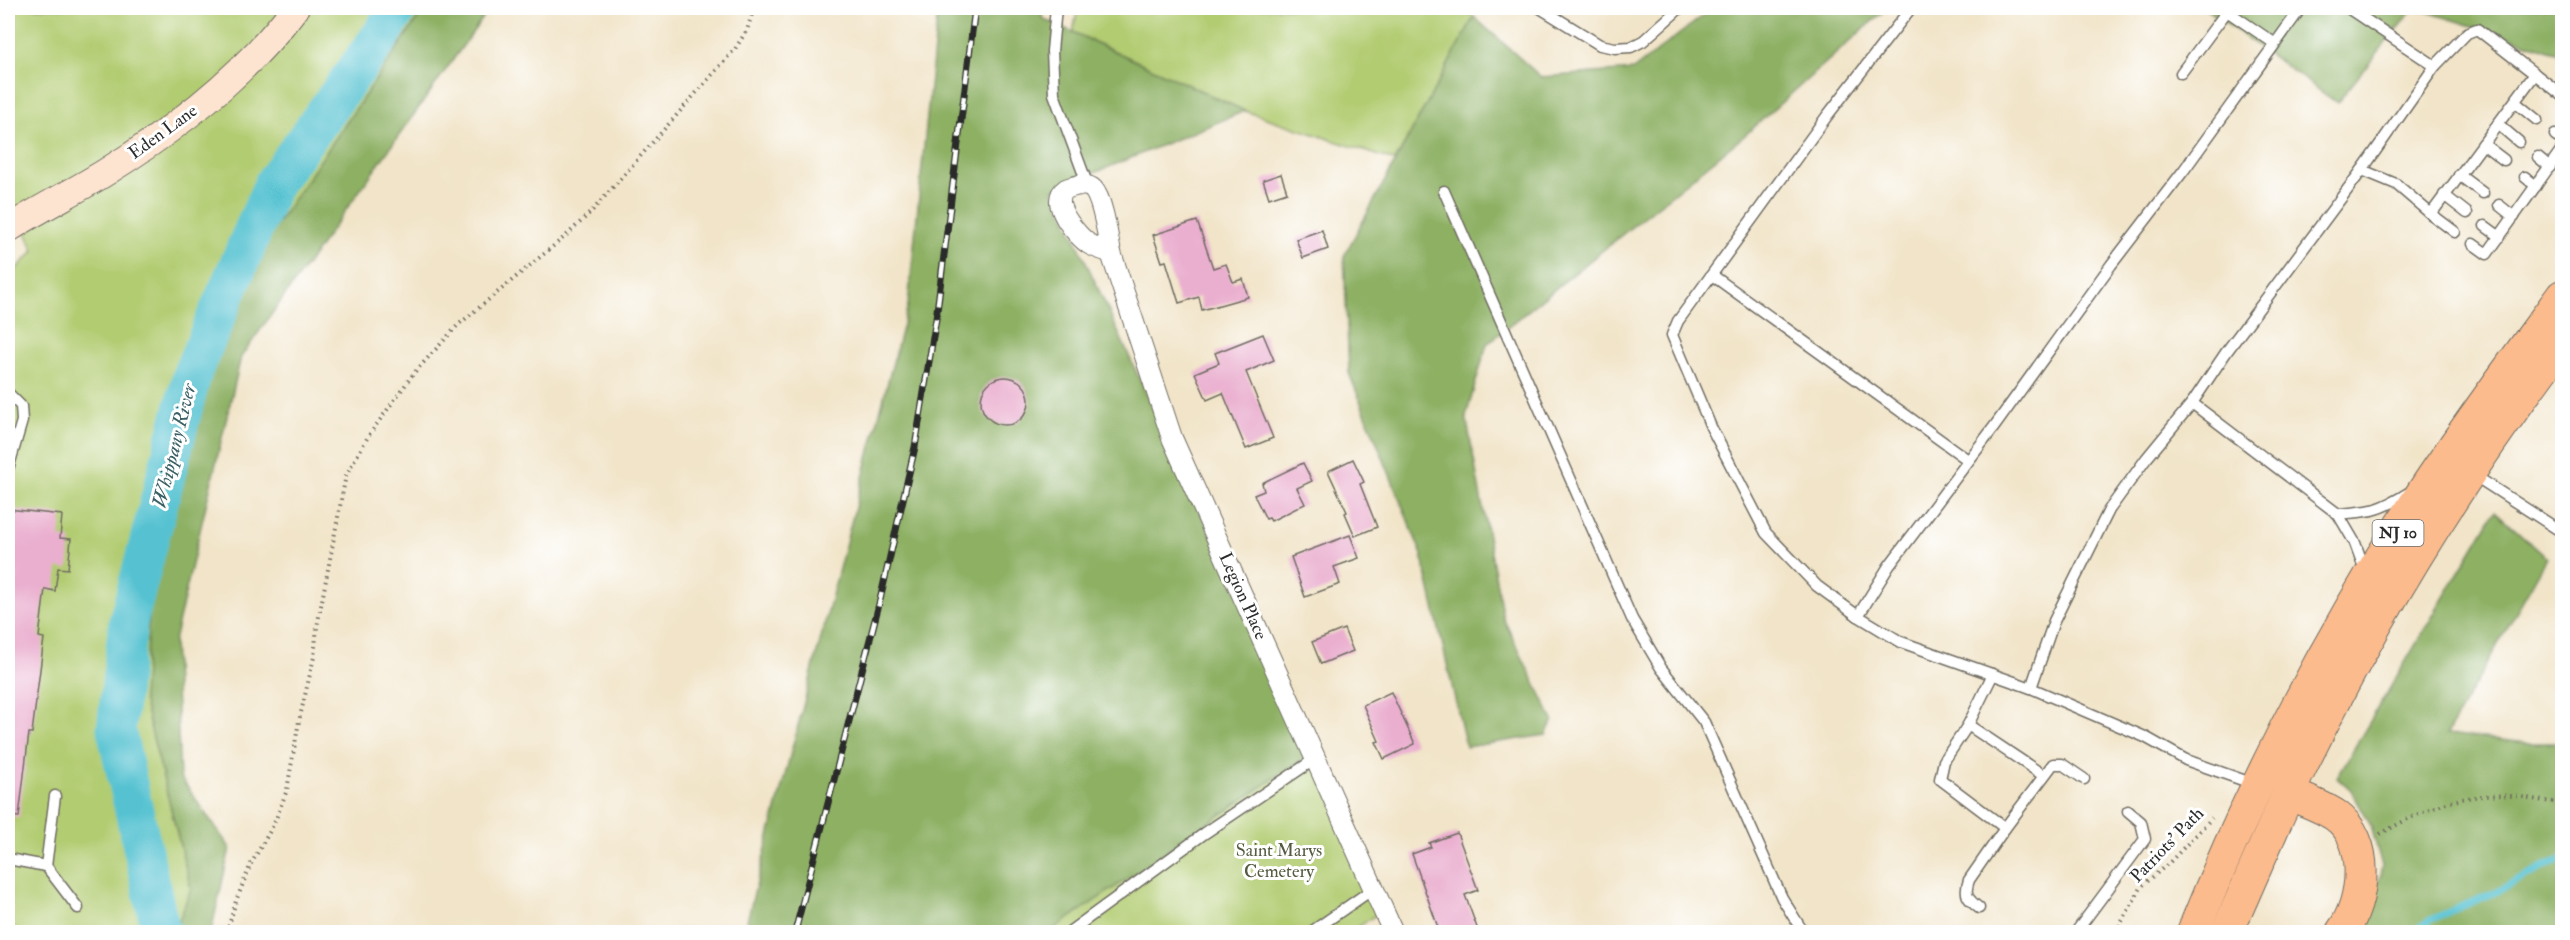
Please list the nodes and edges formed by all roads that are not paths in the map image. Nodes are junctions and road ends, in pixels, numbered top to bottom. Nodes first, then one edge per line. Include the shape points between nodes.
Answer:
1 (295, 8) edge
2 (1056, 8) edge
3 (1540, 8) edge
4 (1680, 8) edge
5 (1911, 8) edge
6 (2301, 8) edge
7 (2348, 8) edge
8 (2274, 43) junction
9 (2435, 66) junction
10 (2181, 73) dead end
11 (2535, 74) junction
12 (2562, 95) edge
13 (2514, 102) junction
14 (2537, 120) dead end
15 (2498, 124) junction
16 (2519, 142) dead end
17 (2483, 144) junction
18 (2562, 149) edge
19 (2538, 157) dead end
20 (2504, 160) dead end
21 (2550, 167) junction
22 (2362, 170) junction
23 (2459, 174) junction
24 (2525, 177) dead end
25 (1088, 186) junction
26 (2536, 186) junction
27 (1444, 191) dead end
28 (2483, 193) dead end
29 (2444, 195) junction
30 (2499, 205) dead end
31 (2467, 213) dead end
32 (2431, 214) junction
33 (2514, 217) junction
34 (2485, 226) dead end
35 (8, 229) edge
36 (2455, 232) dead end
37 (2499, 237) junction
38 (2473, 244) dead end
39 (1111, 253) junction
40 (1712, 275) junction
41 (2562, 296) edge
42 (2562, 343) edge
43 (8, 393) edge
44 (2192, 403) junction
45 (1968, 460) junction
46 (8, 469) edge
47 (2471, 473) junction
48 (2433, 477) junction
49 (2338, 514) junction
50 (2562, 532) edge
51 (2367, 583) junction
52 (1858, 616) junction
53 (1992, 675) junction
54 (2031, 688) junction
55 (1968, 724) junction
56 (1315, 759) junction
57 (2043, 775) junction
58 (2084, 778) dead end
59 (2274, 790) junction
60 (55, 796) dead end
61 (2128, 811) dead end
62 (2005, 828) junction
63 (8, 859) edge
64 (45, 866) junction
65 (1373, 889) junction
66 (78, 908) dead end
67 (1978, 908) dead end
68 (1069, 933) edge
69 (1311, 933) edge
70 (1392, 933) edge
71 (1803, 933) edge
72 (2076, 933) edge
73 (2193, 933) edge
74 (2227, 933) edge
75 (2342, 933) edge

1 - 35 street, Eden Lane via 245,65 173,126 105,173
2 - 25 lane via 1054,94
3 - 4 lane via 1600,45 1615,48 1643,41
5 - 40 lane
6 - 8 lane
7 - 9 lane
8 - 10 lane via 2227,10
8 - 45 lane
9 - 11 lane via 2467,33 2477,29
9 - 22 lane
11 - 12 lane
11 - 13 lane
13 - 14 lane
13 - 15 lane
15 - 16 lane
15 - 17 lane
17 - 20 lane
17 - 23 lane
18 - 21 lane
19 - 21 lane
21 - 26 lane
22 - 32 lane via 2396,184
22 - 44 lane
23 - 28 lane
23 - 29 lane
24 - 26 lane
25 - 39 street, Legion Place via 1098,199
25 - 39 street via 1067,189 1062,194 1064,216 1090,245
26 - 33 lane
27 - 71 lane via 1632,620 1661,668 1704,722 1782,898
29 - 31 lane
29 - 32 lane
30 - 33 lane
32 - 36 lane
33 - 37 lane
34 - 37 lane
37 - 38 lane via 2487,254
39 - 56 street, Legion Place via 1172,438
40 - 45 lane
40 - 52 lane via 1672,335 1710,427 1766,533 1817,586
41 - 48 main road, NJ 10
42 - 47 main road, NJ 10
43 - 46 lane via 21,406 22,421
44 - 49 lane
44 - 54 lane via 2109,510 2054,621
45 - 52 lane via 1889,566
47 - 50 lane
47 - 59 main road, NJ 10 via 2408,571 2339,695
48 - 49 lane via 2386,507 2367,513
48 - 51 main road, NJ 10
49 - 51 lane via 2365,566
51 - 59 main road, NJ 10 via 2301,701
52 - 53 lane via 1901,642
53 - 54 lane
53 - 55 lane
54 - 59 lane via 2145,737 2186,760
55 - 57 lane
55 - 62 lane via 1944,761 1940,779
56 - 65 street, Legion Place
56 - 68 lane via 1205,833
57 - 58 lane via 2053,764 2062,764
57 - 62 lane
59 - 73 main road, NJ 10
59 - 74 main road, NJ 10
59 - 75 main road via 2336,816 2354,838 2361,882 2357,904
60 - 64 lane
61 - 72 lane via 2141,822 2145,839
62 - 67 lane via 1965,890 1968,900
63 - 64 lane
64 - 66 lane
65 - 69 lane
65 - 70 street, Legion Place

